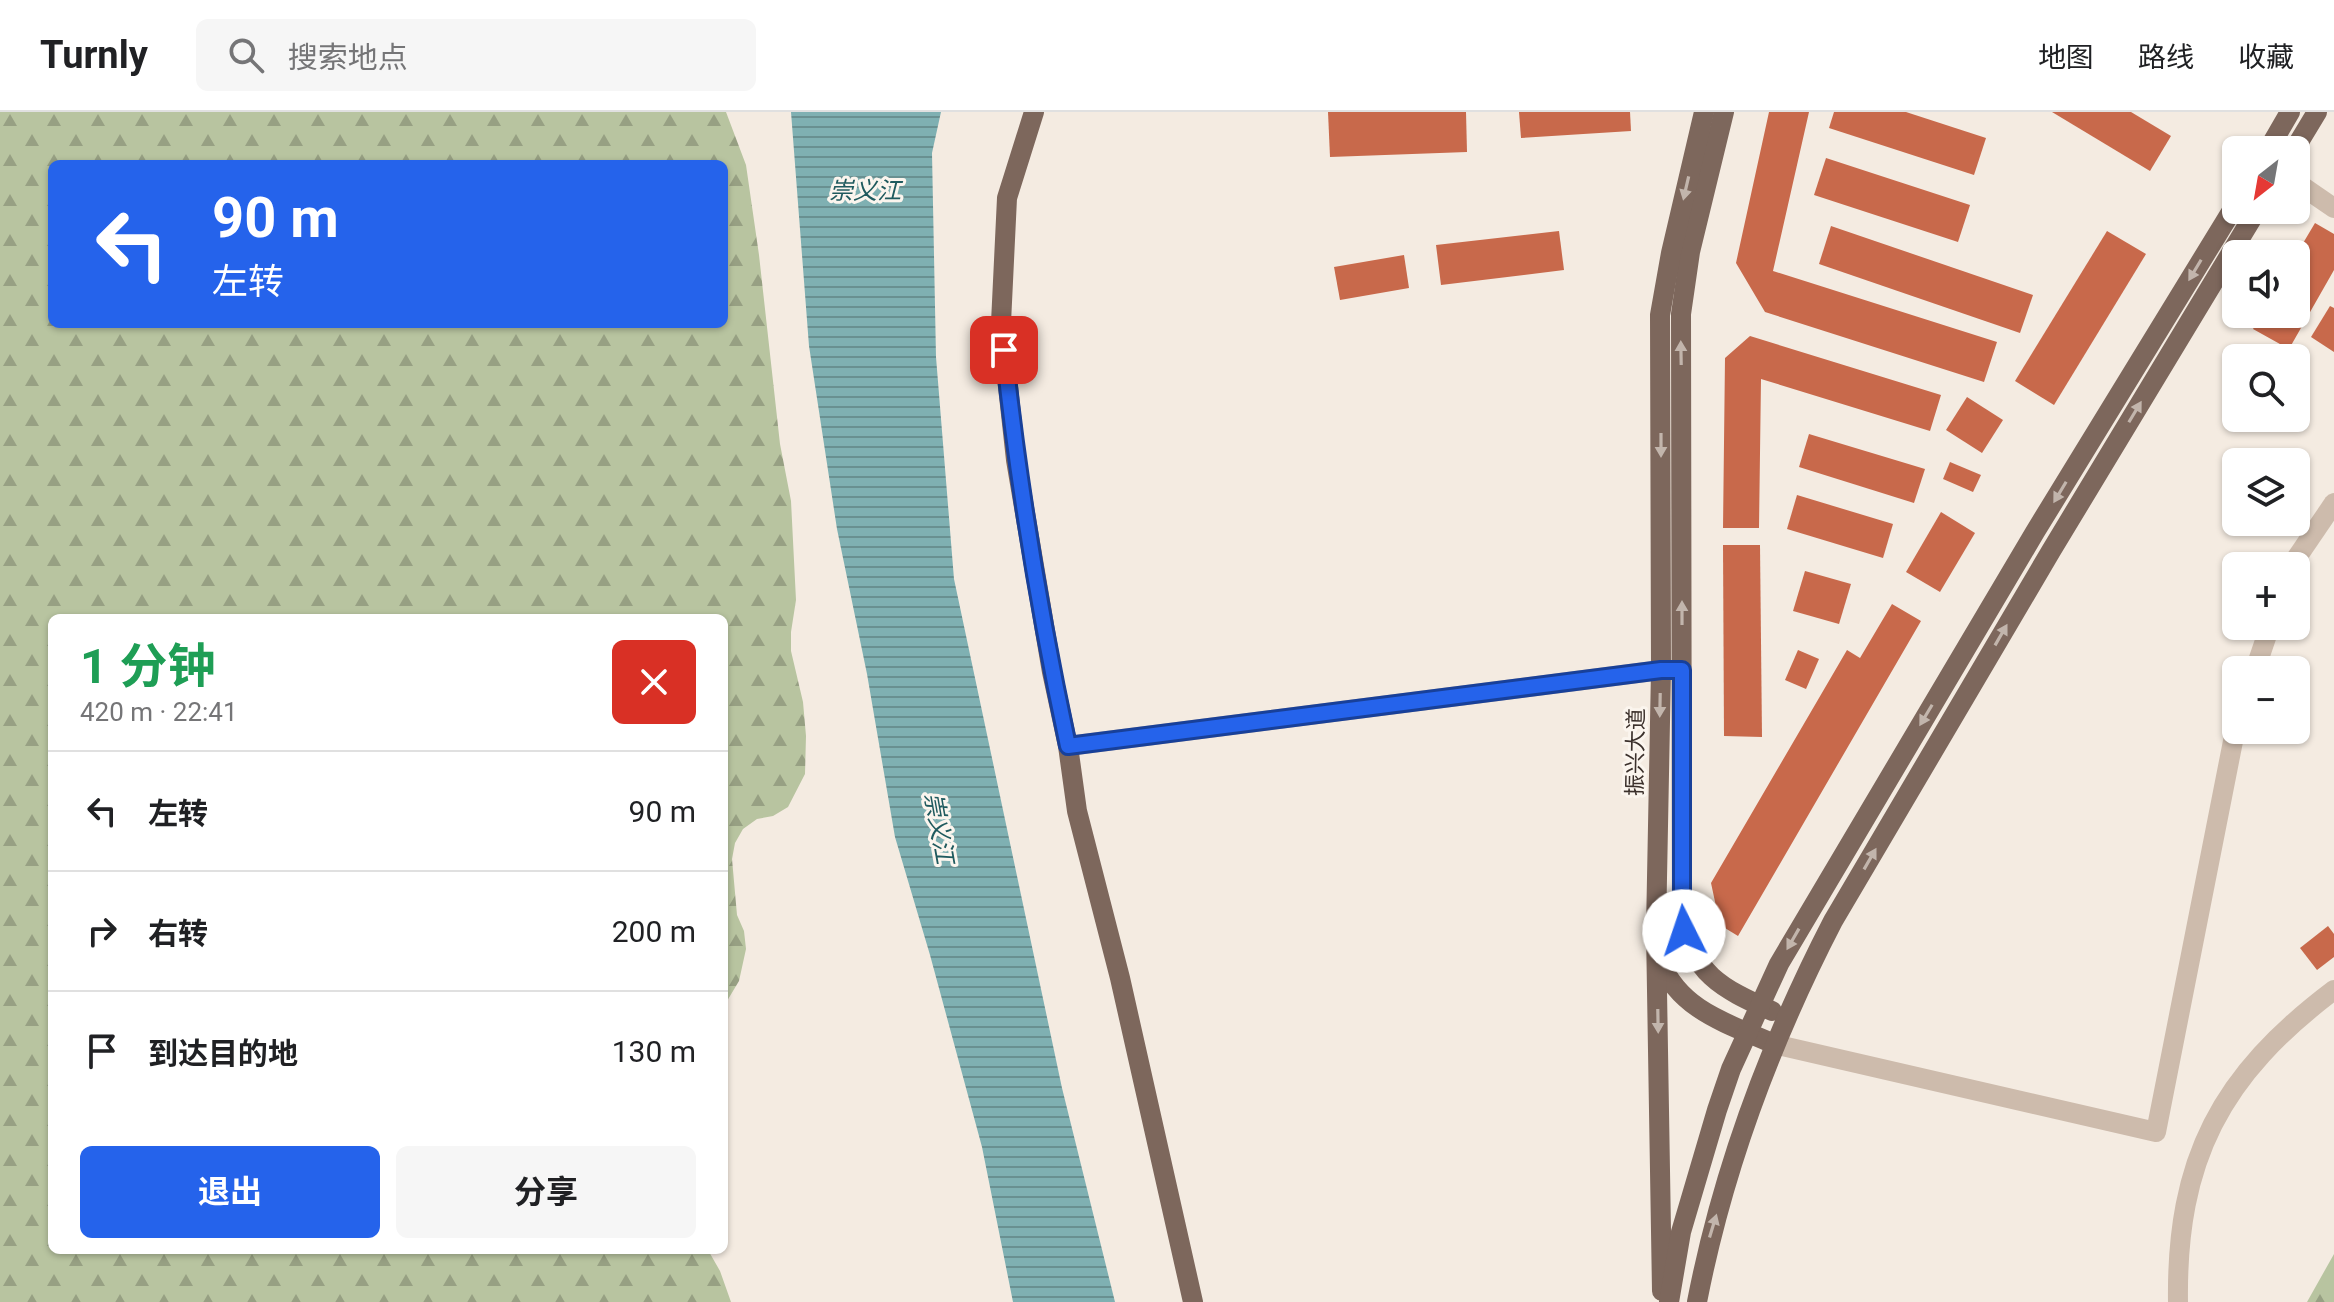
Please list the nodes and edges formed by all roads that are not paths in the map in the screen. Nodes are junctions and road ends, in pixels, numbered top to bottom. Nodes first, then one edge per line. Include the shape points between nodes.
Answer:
1 (1034, 112) edge
2 (1704, 112) edge
3 (1724, 112) edge
4 (2290, 112) edge
5 (2317, 112) edge
6 (2276, 136) edge
7 (2302, 136) edge
8 (2310, 192) edge
9 (2334, 208) edge
10 (2224, 224) edge
11 (2249, 224) edge
12 (2334, 503) edge
13 (2301, 552) edge
14 (1661, 670) junction
15 (1682, 670) junction
16 (2232, 744) edge
17 (1068, 746) junction
18 (1656, 930) junction
19 (2334, 990) edge
20 (1760, 1005) junction
21 (1786, 1017) junction
22 (1748, 1032) junction
23 (1774, 1044) junction
24 (1193, 1302) edge
25 (1662, 1302) edge
26 (1669, 1302) edge
27 (1697, 1302) edge
28 (2178, 1302) edge

1 - 17 main road via 1007,198 1001,323 1016,460
2 -> 14 main road, 振兴大道 via 1660,315
15 -> 3 main road via 1681,314 1690,252
4 - 6 main road
5 - 7 main road
8 - 9 street
10 -> 20 main road via 1818,896
21 -> 11 main road via 1833,921
12 - 13 street
14 - 15 street
14 - 17 street
14 -> 18 main road, 振兴大道
15 - 20 main road via 1682,915 1690,947 1708,975
16 - 23 street via 2156,1132
17 - 24 main road via 1077,811
18 - 22 main road via 1660,961 1675,989 1695,1007
18 -> 25 main road, 振兴大道
19 - 28 street via 2264,1050 2226,1098 2204,1137 2187,1190
20 - 21 main road
20 - 22 main road
21 - 23 main road
22 - 23 main road
22 - 26 main road via 1722,1096 1686,1217
27 -> 23 main road via 1709,1238

